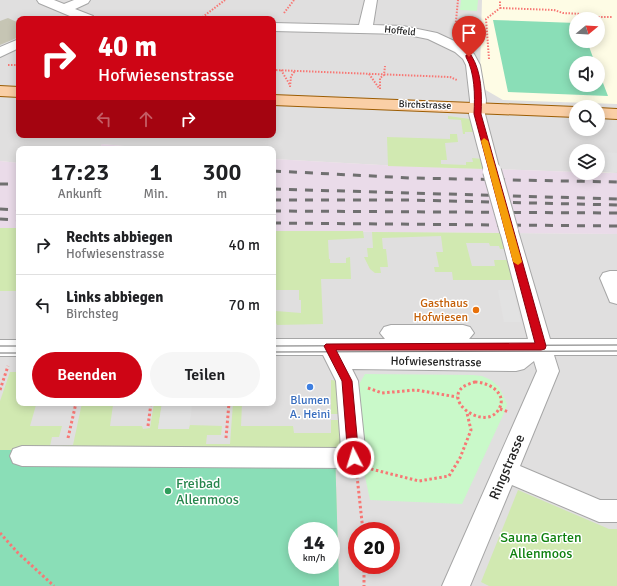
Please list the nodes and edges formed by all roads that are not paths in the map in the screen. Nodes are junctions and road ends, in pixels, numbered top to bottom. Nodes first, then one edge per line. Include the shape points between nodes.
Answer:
1 (44, 0) edge
2 (84, 0) edge
3 (370, 0) edge
4 (76, 16) edge
5 (276, 27) edge
6 (366, 29) junction
7 (16, 45) edge
8 (0, 53) edge
9 (0, 91) edge
10 (16, 92) edge
11 (276, 100) edge
12 (478, 107) junction
13 (569, 112) edge
14 (605, 113) edge
15 (617, 114) edge
16 (509, 231) joint
17 (617, 278) edge
18 (617, 297) edge
19 (329, 346) junction
20 (541, 346) junction
21 (276, 347) edge
22 (617, 347) edge
23 (16, 350) edge
24 (4, 357) edge
25 (22, 456) dead end
26 (505, 470) junction
27 (617, 511) edge
28 (456, 586) edge

1 - 4 street
2 - 4 street
3 - 6 street
5 - 6 street, Hoffeld
6 - 12 street, Hoffeld via 417,32 460,49 473,65
7 - 8 street
9 - 10 main road
11 - 12 main road, Birchstrasse
12 - 13 main road, Birchstrasse
12 - 16 street, Hoffeld, bridge via 477,114
14 - 15 main road
16 - 20 street, Ringstrasse
17 - 18 street via 610,278
19 - 20 street via 351,334 426,332 503,334
19 - 20 street, Hofwiesenstrasse via 353,361 516,363
19 - 21 street
19 - 25 street via 347,381 355,462
20 - 22 street
20 - 26 street, Ringstrasse via 548,371
23 - 24 street
26 - 27 street via 599,511
26 - 28 street, Ringstrasse

